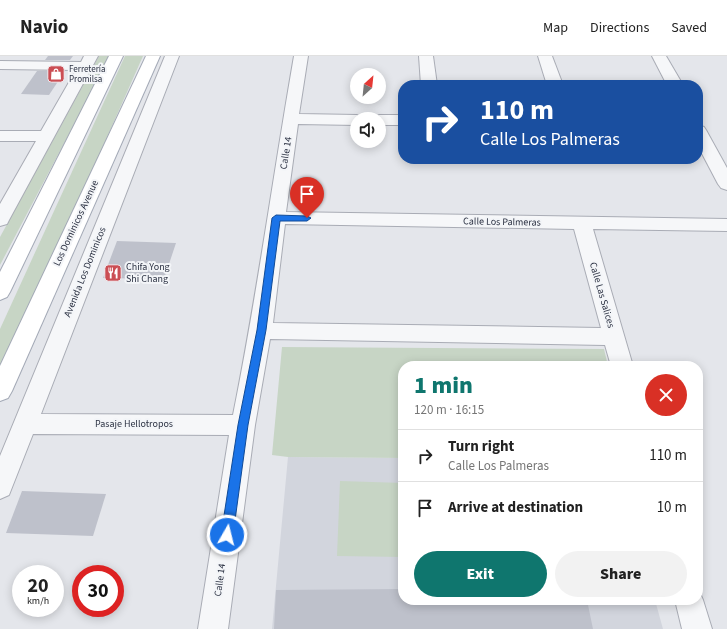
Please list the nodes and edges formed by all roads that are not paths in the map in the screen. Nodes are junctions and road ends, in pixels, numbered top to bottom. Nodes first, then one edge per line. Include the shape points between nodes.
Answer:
1 (116, 56) edge
2 (153, 56) edge
3 (172, 56) edge
4 (301, 56) edge
5 (426, 56) edge
6 (545, 56) edge
7 (659, 56) edge
8 (88, 61) edge
9 (0, 65) edge
10 (428, 80) edge
11 (554, 80) edge
12 (672, 80) edge
13 (291, 119) junction
14 (350, 120) edge
15 (386, 120) edge
16 (398, 120) edge
17 (0, 136) edge
18 (47, 136) junction
19 (703, 139) edge
20 (727, 184) edge
21 (276, 218) junction
22 (0, 220) edge
23 (582, 224) junction
24 (727, 225) edge
25 (0, 292) edge
26 (261, 330) junction
27 (614, 337) junction
28 (621, 361) edge
29 (0, 390) edge
30 (24, 424) junction
31 (243, 425) junction
32 (0, 488) edge
33 (690, 605) edge
34 (213, 629) edge
35 (697, 629) edge

1 - 25 main road
2 - 29 main road, Los Dominicos Avenue
3 - 30 street, Avenida Los Dominicos
4 - 13 street, Calle 14
5 - 10 street
6 - 11 street
7 - 12 street
8 - 9 street
8 - 18 street
13 - 14 street
13 - 21 street, Calle 14
15 - 16 street
17 - 18 street
18 - 22 street
19 - 20 street
21 - 23 street, Calle Los Palmeras
21 - 26 street, Calle 14
23 - 24 street, Calle Los Palmeras
23 - 27 street, Calle Las Salices
26 - 27 street
26 - 31 street, Calle 14
27 - 28 street, Calle Las Salices
30 - 31 street, Pasaje Hellotropos
30 - 32 street, Avenida Los Dominicos
31 - 34 street, Calle 14
33 - 35 street

